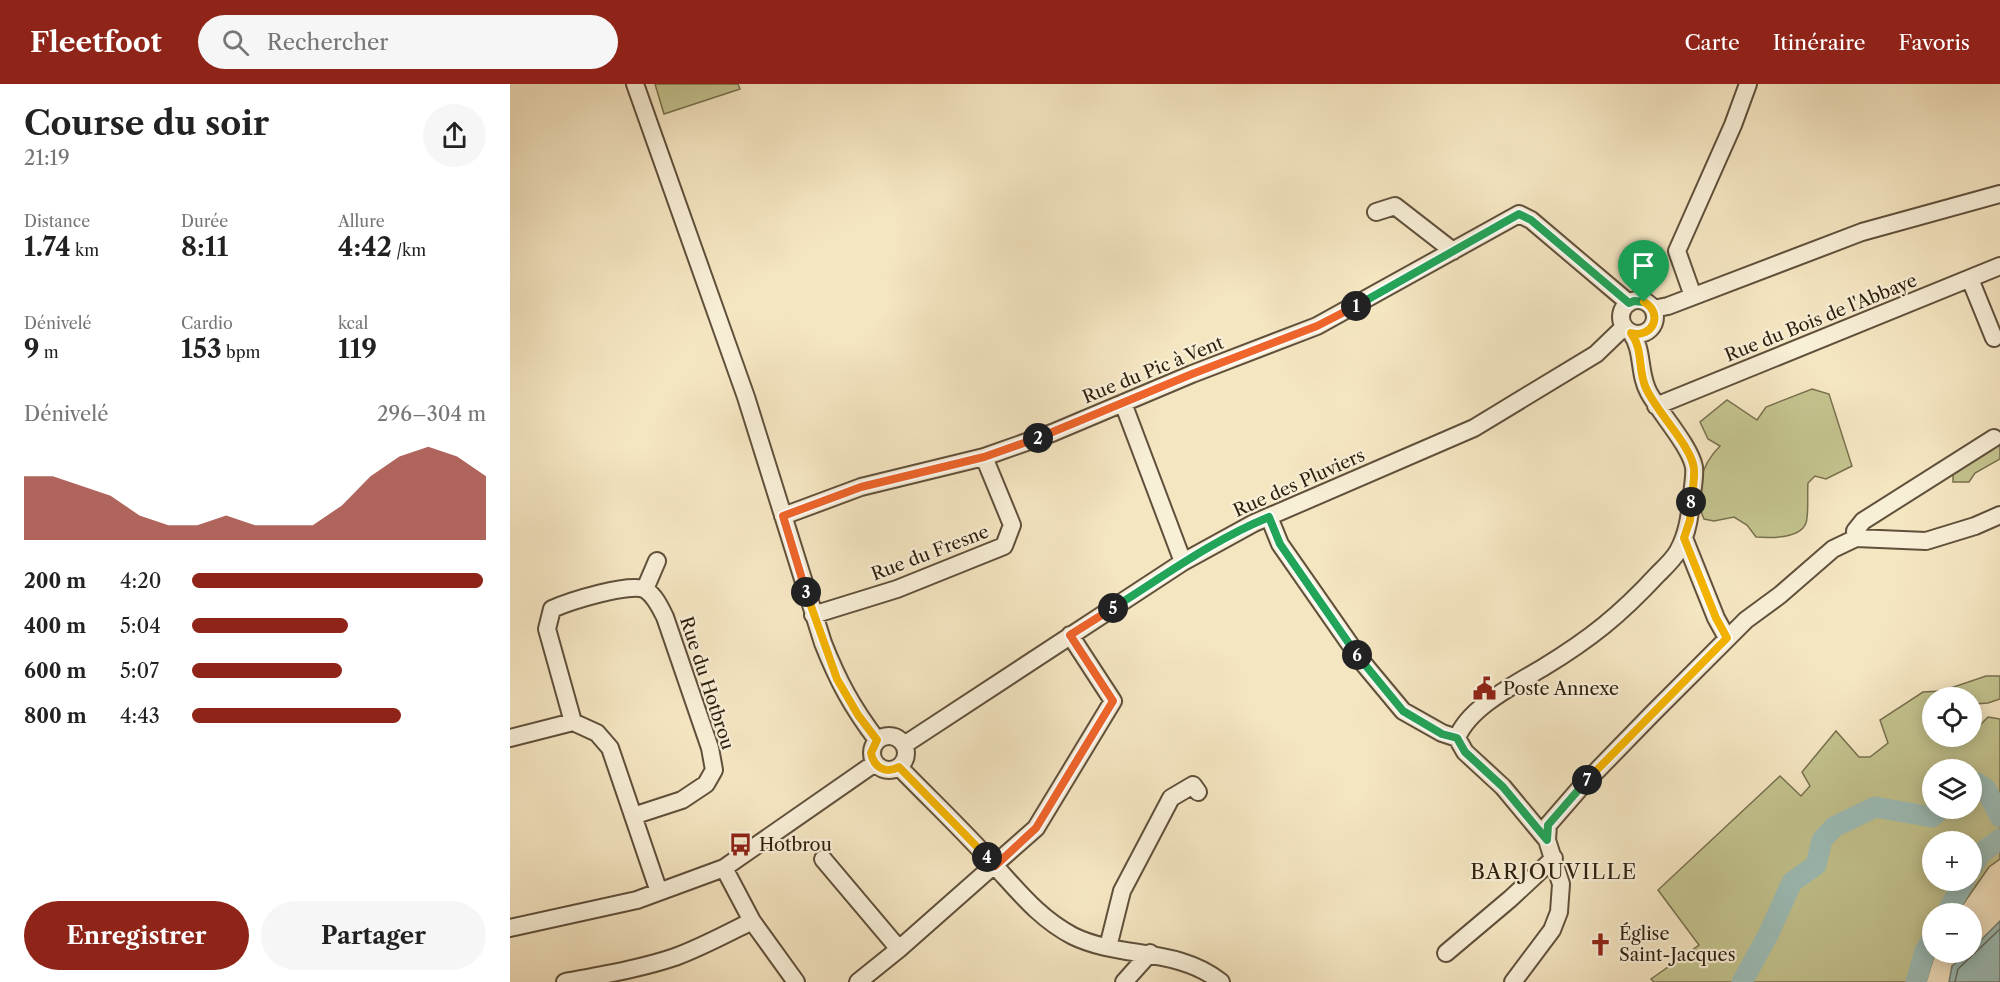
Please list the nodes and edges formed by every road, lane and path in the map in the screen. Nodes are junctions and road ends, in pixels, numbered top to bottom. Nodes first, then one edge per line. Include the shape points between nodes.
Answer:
1 (635, 84) edge
2 (1748, 84) edge
3 (2000, 194) edge
4 (1376, 212) dead end
5 (1453, 252) junction
6 (2000, 266) edge
7 (1970, 279) junction
8 (1693, 296) junction
9 (1629, 303) junction
10 (1653, 309) junction
11 (1628, 330) junction
12 (1994, 338) dead end
13 (1123, 403) junction
14 (1656, 406) junction
15 (1994, 438) dead end
16 (984, 457) junction
17 (2000, 515) edge
18 (783, 516) junction
19 (1269, 517) junction
20 (1684, 538) junction
21 (1856, 538) junction
22 (657, 561) dead end
23 (1184, 562) junction
24 (645, 589) junction
25 (813, 615) junction
26 (1070, 635) junction
27 (1727, 638) junction
28 (573, 722) junction
29 (510, 738) edge
30 (1457, 738) junction
31 (877, 740) junction
32 (904, 745) junction
33 (875, 763) junction
34 (899, 767) junction
35 (1198, 792) dead end
36 (633, 816) junction
37 (1547, 840) junction
38 (1554, 858) junction
39 (823, 859) dead end
40 (995, 866) junction
41 (724, 868) junction
42 (659, 892) junction
43 (752, 921) junction
44 (510, 928) edge
45 (1108, 947) junction
46 (899, 950) junction
47 (1150, 953) junction
48 (1446, 953) dead end
49 (613, 978) edge
50 (565, 982) edge
51 (796, 982) edge
52 (858, 982) edge
53 (1124, 982) edge
54 (1221, 982) edge
55 (1513, 982) edge

1 - 18 street via 746,397
2 - 8 street via 1677,252
3 - 8 street via 1862,232
4 - 5 street via 1395,206
5 - 9 street, Rue du Pic à Vent via 1519,214
5 - 13 street, Rue du Pic à Vent via 1317,326
6 - 7 street, Rue du Bois de l'Abbaye
7 - 12 street
7 - 14 street, Rue du Bois de l'Abbaye
8 - 10 street
9 - 10 street via 1644,302
9 - 11 street via 1621,317
10 - 11 street via 1651,329 1642,334
11 - 14 street via 1638,342 1641,375
11 - 19 street, Rue des Pluviers via 1596,354 1474,428
13 - 16 street, Rue du Pic à Vent
13 - 23 street
14 - 20 street via 1688,452 1694,468 1690,520
15 - 21 street via 1863,521 1855,531
16 - 18 street, Rue du Pic à Vent via 861,487
16 - 25 street, Rue du Fresne via 1012,525 1004,546 897,589
17 - 21 street via 1926,540
18 - 25 street
19 - 23 street, Rue des Pluviers
19 - 30 street via 1280,544 1363,663 1396,703 1442,734
20 - 27 street
20 - 30 street via 1677,553 1609,623 1492,699 1461,728
21 - 27 street via 1833,549
22 - 24 street
23 - 26 street, Rue des Pluviers
24 - 28 street via 630,587 552,609 547,629
24 - 36 street, Rue du Hotbrou via 659,603 664,616 714,770 706,784 682,800
25 - 31 street via 837,679
26 - 32 street, Rue des Pluviers
26 - 40 street via 1113,701 1036,828
27 - 37 street via 1581,787 1548,825
28 - 29 street
28 - 36 street via 597,733 610,748
30 - 37 street via 1465,752 1503,787
31 - 32 street via 890,736
31 - 33 street via 871,753
32 - 34 street via 906,756
33 - 34 street via 884,770
33 - 41 street
34 - 40 street
35 - 45 street via 1192,785 1171,798 1122,891
36 - 42 street
37 - 38 street
38 - 48 street
38 - 55 street via 1561,884 1559,912 1552,930
39 - 46 street
40 - 45 street via 1020,896 1051,922 1074,936
40 - 46 street
41 - 42 street
41 - 43 street
42 - 44 street
43 - 49 street via 718,939
43 - 51 street
45 - 47 street
46 - 52 street
47 - 53 street
47 - 54 street via 1195,967
49 - 50 street

